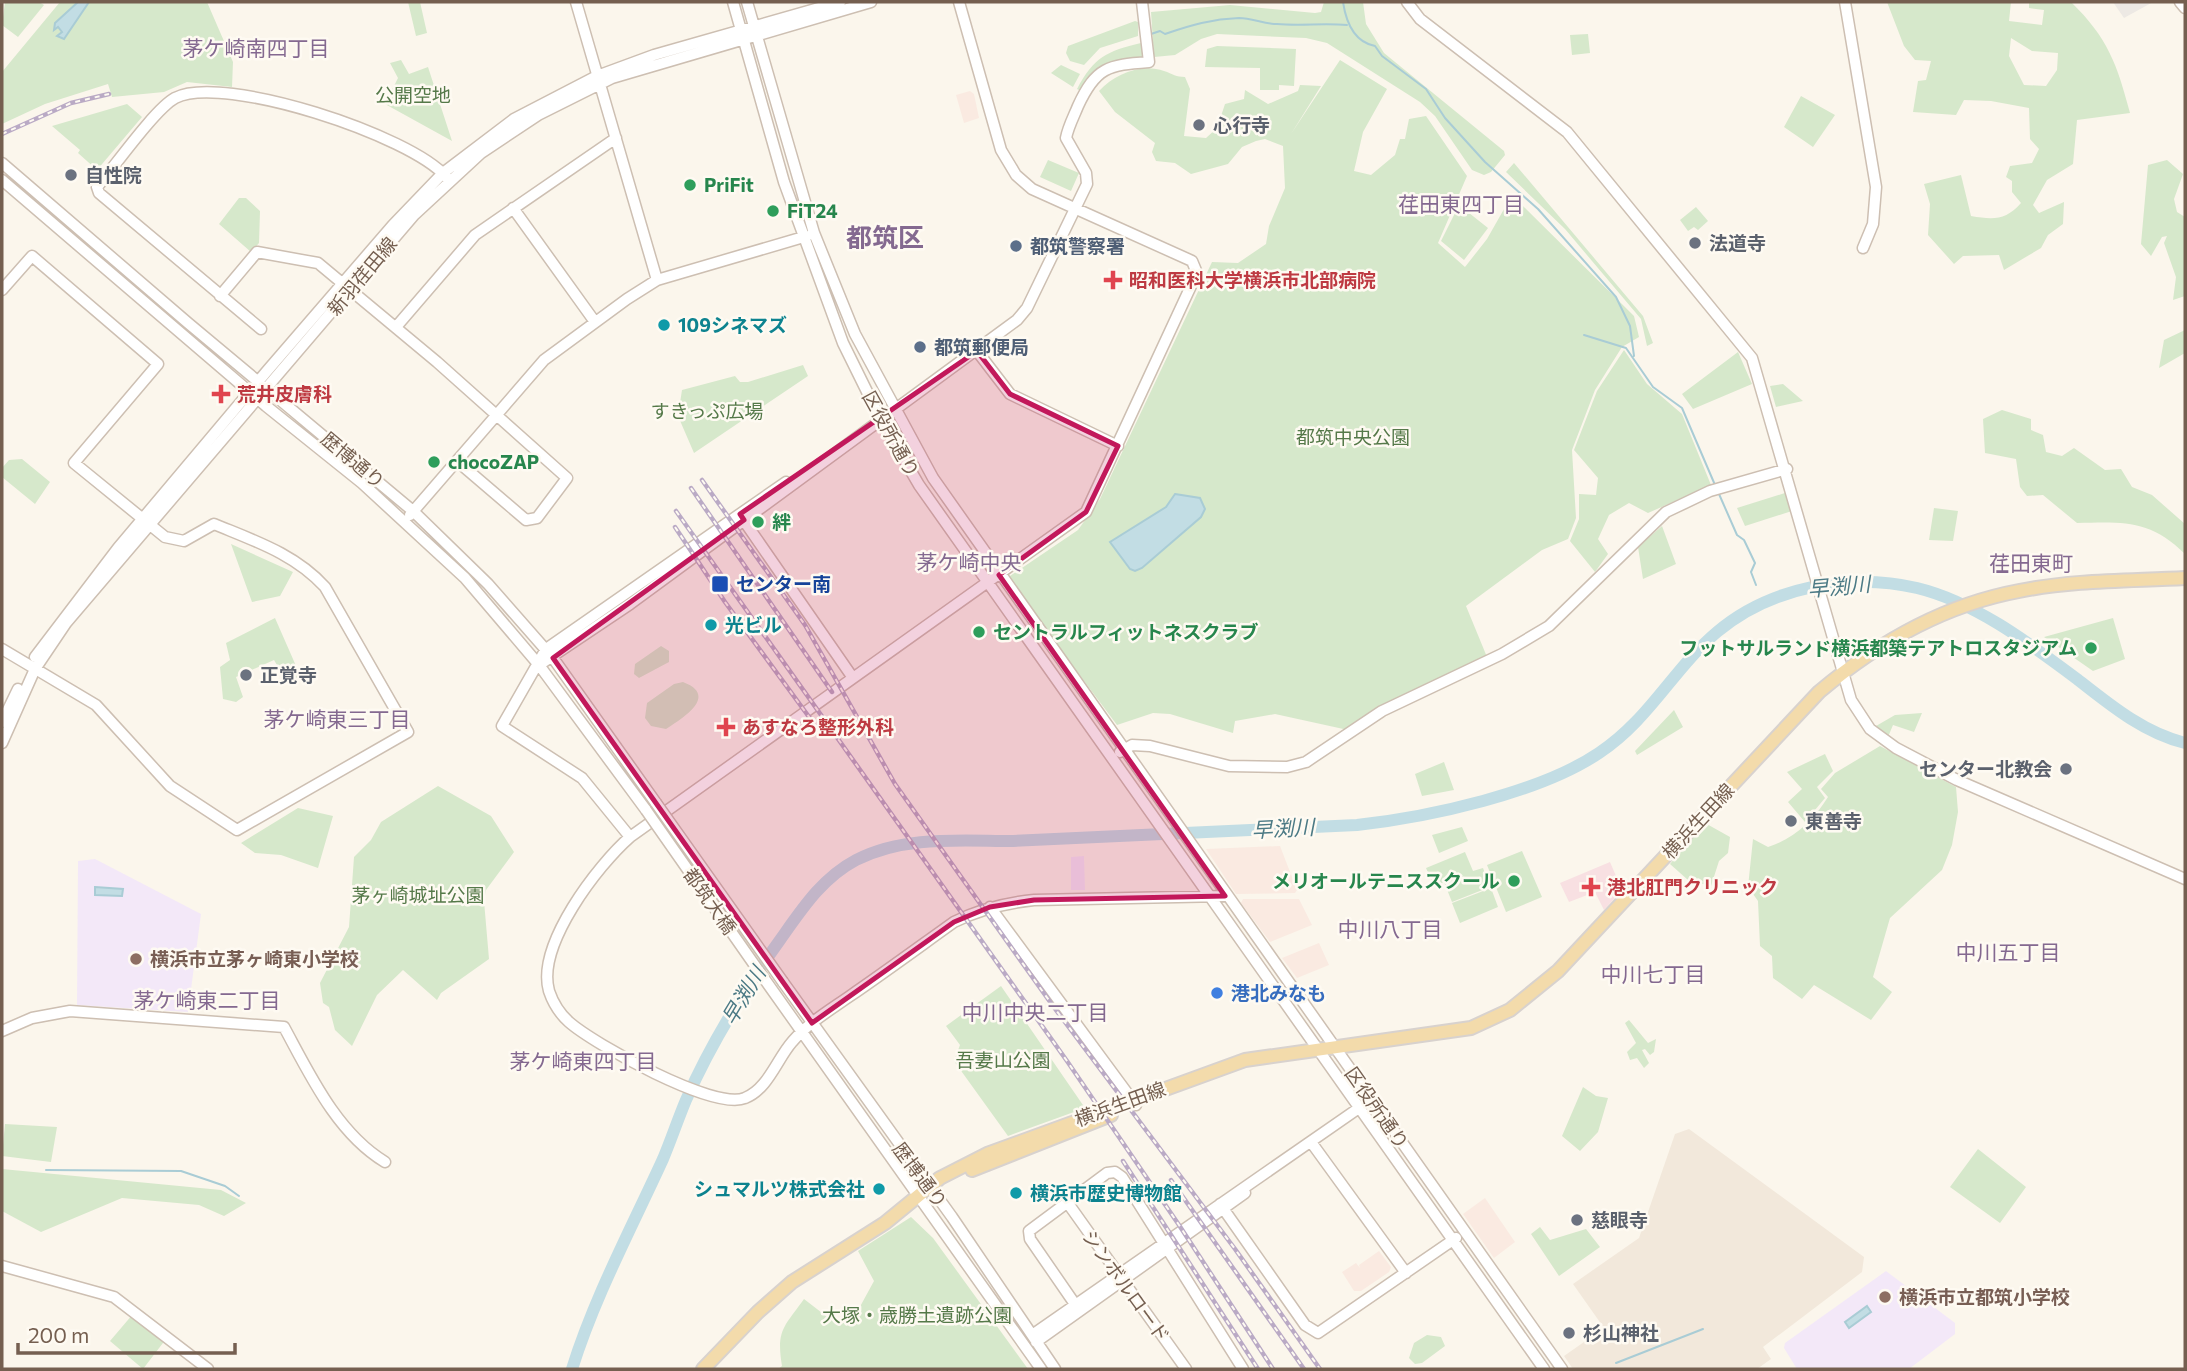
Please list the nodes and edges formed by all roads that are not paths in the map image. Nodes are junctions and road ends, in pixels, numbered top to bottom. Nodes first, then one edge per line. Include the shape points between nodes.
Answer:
1 (576, 2) edge
2 (733, 2) edge
3 (747, 2) edge
4 (840, 2) edge
5 (871, 2) edge
6 (959, 2) edge
7 (1142, 2) edge
8 (1407, 2) edge
9 (1845, 2) edge
10 (2180, 2) edge
11 (2185, 8) edge
12 (755, 31) junction
13 (742, 35) junction
14 (598, 80) junction
15 (616, 138) junction
16 (2, 163) edge
17 (446, 176) junction
18 (2, 180) edge
19 (513, 208) junction
20 (1075, 209) junction
21 (814, 233) junction
22 (803, 237) junction
23 (1863, 248) dead end
24 (657, 281) junction
25 (346, 288) junction
26 (2, 290) edge
27 (220, 296) junction
28 (595, 322) junction
29 (396, 327) junction
30 (261, 330) dead end
31 (977, 351) junction
32 (263, 385) junction
33 (254, 396) junction
34 (894, 411) junction
35 (497, 413) junction
36 (880, 417) junction
37 (1118, 446) junction
38 (457, 461) junction
39 (1787, 469) junction
40 (413, 511) junction
41 (742, 517) junction
42 (404, 522) junction
43 (145, 523) junction
44 (999, 575) junction
45 (2185, 578) edge
46 (988, 582) junction
47 (2, 649) edge
48 (550, 653) junction
49 (539, 665) junction
50 (33, 667) junction
51 (1844, 672) junction
52 (853, 678) junction
53 (2, 722) edge
54 (2, 743) edge
55 (1125, 749) junction
56 (1112, 757) junction
57 (656, 803) joint
58 (646, 810) joint
59 (630, 836) junction
60 (2185, 878) edge
61 (1210, 896) junction
62 (1225, 896) junction
63 (990, 907) junction
64 (783, 982) joint
65 (774, 992) joint
66 (812, 1023) junction
67 (2, 1031) edge
68 (802, 1031) junction
69 (1336, 1049) junction
70 (1320, 1052) junction
71 (1134, 1102) junction
72 (1359, 1108) junction
73 (1311, 1142) junction
74 (385, 1162) dead end
75 (930, 1190) junction
76 (919, 1197) junction
77 (1067, 1202) junction
78 (1222, 1207) junction
79 (1464, 1232) junction
80 (1452, 1241) junction
81 (1164, 1246) junction
82 (2, 1266) edge
83 (1406, 1273) junction
84 (1121, 1278) junction
85 (1077, 1308) junction
86 (1034, 1339) junction
87 (208, 1369) edge
88 (704, 1369) edge
89 (1041, 1369) edge
90 (1055, 1369) edge
91 (1186, 1369) edge
92 (1243, 1369) edge
93 (1544, 1369) edge
94 (1562, 1369) edge

1 - 14 street
2 - 13 street, 区役所通り
3 - 12 street, 区役所通り
4 - 12 street, 新羽荏田線
5 - 12 street, 新羽荏田線
6 - 20 street via 1007,163 1032,189
7 - 20 street via 1149,62 1108,67 1098,73 1066,138 1087,176
8 - 39 street via 1420,19 1567,132 1734,332 1759,373
9 - 23 street via 1876,187 1873,224
10 - 11 street
12 - 13 street, 新羽荏田線
12 - 21 street, 区役所通り
13 - 14 street, 新羽荏田線
13 - 22 street, 区役所通り
14 - 15 street
14 - 17 street, 新羽荏田線
15 - 19 street
15 - 24 street
16 - 32 street, 歴博通り
17 - 25 street, 新羽荏田線 via 393,225
17 - 27 street via 378,135 309,110 248,97 202,94 172,100 97,187
18 - 33 street, 歴博通り
19 - 28 street
19 - 29 street via 469,241
20 - 31 street via 1027,308
20 - 37 street via 1192,261 1196,268
21 - 22 street
21 - 34 street, 区役所通り via 855,334
22 - 24 street
22 - 36 street, 区役所通り via 843,342
24 - 28 street
25 - 27 street via 312,260 261,251
25 - 29 street
25 - 32 street, 新羽荏田線
26 - 43 street via 32,256 158,364 74,463
27 - 30 street
28 - 35 street via 544,360
29 - 35 street
31 - 34 street
31 - 37 street via 1010,394
32 - 33 street, 新羽荏田線
32 - 40 street, 歴博通り
33 - 42 street, 歴博通り
33 - 43 street, 新羽荏田線
34 - 36 street
34 - 44 street, 区役所通り
35 - 38 street
35 - 38 street via 567,478 545,509 537,518 527,520
36 - 41 street
36 - 46 street, 区役所通り via 919,485
37 - 44 street via 1086,512
38 - 40 street
39 - 51 street
39 - 55 street via 1710,491 1666,512 1538,633 1382,711 1306,762 1229,766 1150,746
40 - 42 street
40 - 48 street, 歴博通り
41 - 48 street
41 - 52 street
42 - 49 street, 歴博通り via 465,578
43 - 50 street, 新羽荏田線
43 - 50 street via 177,541 215,524 309,569 325,587 408,732 237,830 170,786 96,705
44 - 46 street
44 - 55 street, 区役所通り
45 - 51 main road, 横浜生田線 via 2043,587 1979,601 1894,639
46 - 52 street
46 - 56 street, 区役所通り
47 - 50 street
48 - 49 street
48 - 57 street, 歴博通り
49 - 58 street, 歴博通り
49 - 59 street via 502,726 582,778
50 - 53 street, 新羽荏田線
50 - 54 street, 新羽荏田線
51 - 60 street via 1857,711 1870,729 1896,748 1957,780
51 - 69 main road, 横浜生田線 via 1798,713 1532,995 1471,1028
52 - 59 street
55 - 56 street
55 - 62 street, 区役所通り
56 - 61 street, 区役所通り
57 - 64 street, 都筑大橋, bridge
58 - 65 street, 都筑大橋, bridge
59 - 68 street via 590,879 552,947 548,988 554,1005 580,1030 678,1084 725,1100 746,1098 765,1082
61 - 62 street
61 - 63 street via 1034,900
61 - 70 street, 区役所通り
62 - 69 street, 区役所通り
63 - 66 street via 954,922
63 - 71 street
64 - 66 street, 歴博通り
65 - 68 street, 歴博通り
66 - 68 street
66 - 75 street, 歴博通り
67 - 74 street via 32,1018 70,1011 284,1027 353,1137
68 - 76 street, 歴博通り
69 - 70 main road, 横浜生田線
69 - 79 street, 区役所通り
70 - 71 main road, 横浜生田線 via 1245,1060
70 - 72 street, 区役所通り
71 - 75 main road, 横浜生田線 via 987,1154
72 - 73 street
72 - 80 street, 区役所通り
73 - 78 street
73 - 83 street
75 - 76 main road, 横浜生田線
75 - 86 street, 歴博通り
76 - 88 main road, 横浜生田線 via 785,1288
76 - 89 street, 歴博通り
77 - 81 street via 1115,1172
77 - 84 street, シンボルロード
77 - 85 street via 1033,1226 1029,1234
78 - 81 street
78 - 83 street via 1313,1332 1324,1331
79 - 80 street
79 - 94 street, 区役所通り
80 - 83 street
80 - 93 street, 区役所通り
81 - 84 street
81 - 92 street
82 - 87 street via 114,1297
84 - 85 street
84 - 91 street, シンボルロード
85 - 86 street
86 - 90 street, 歴博通り

